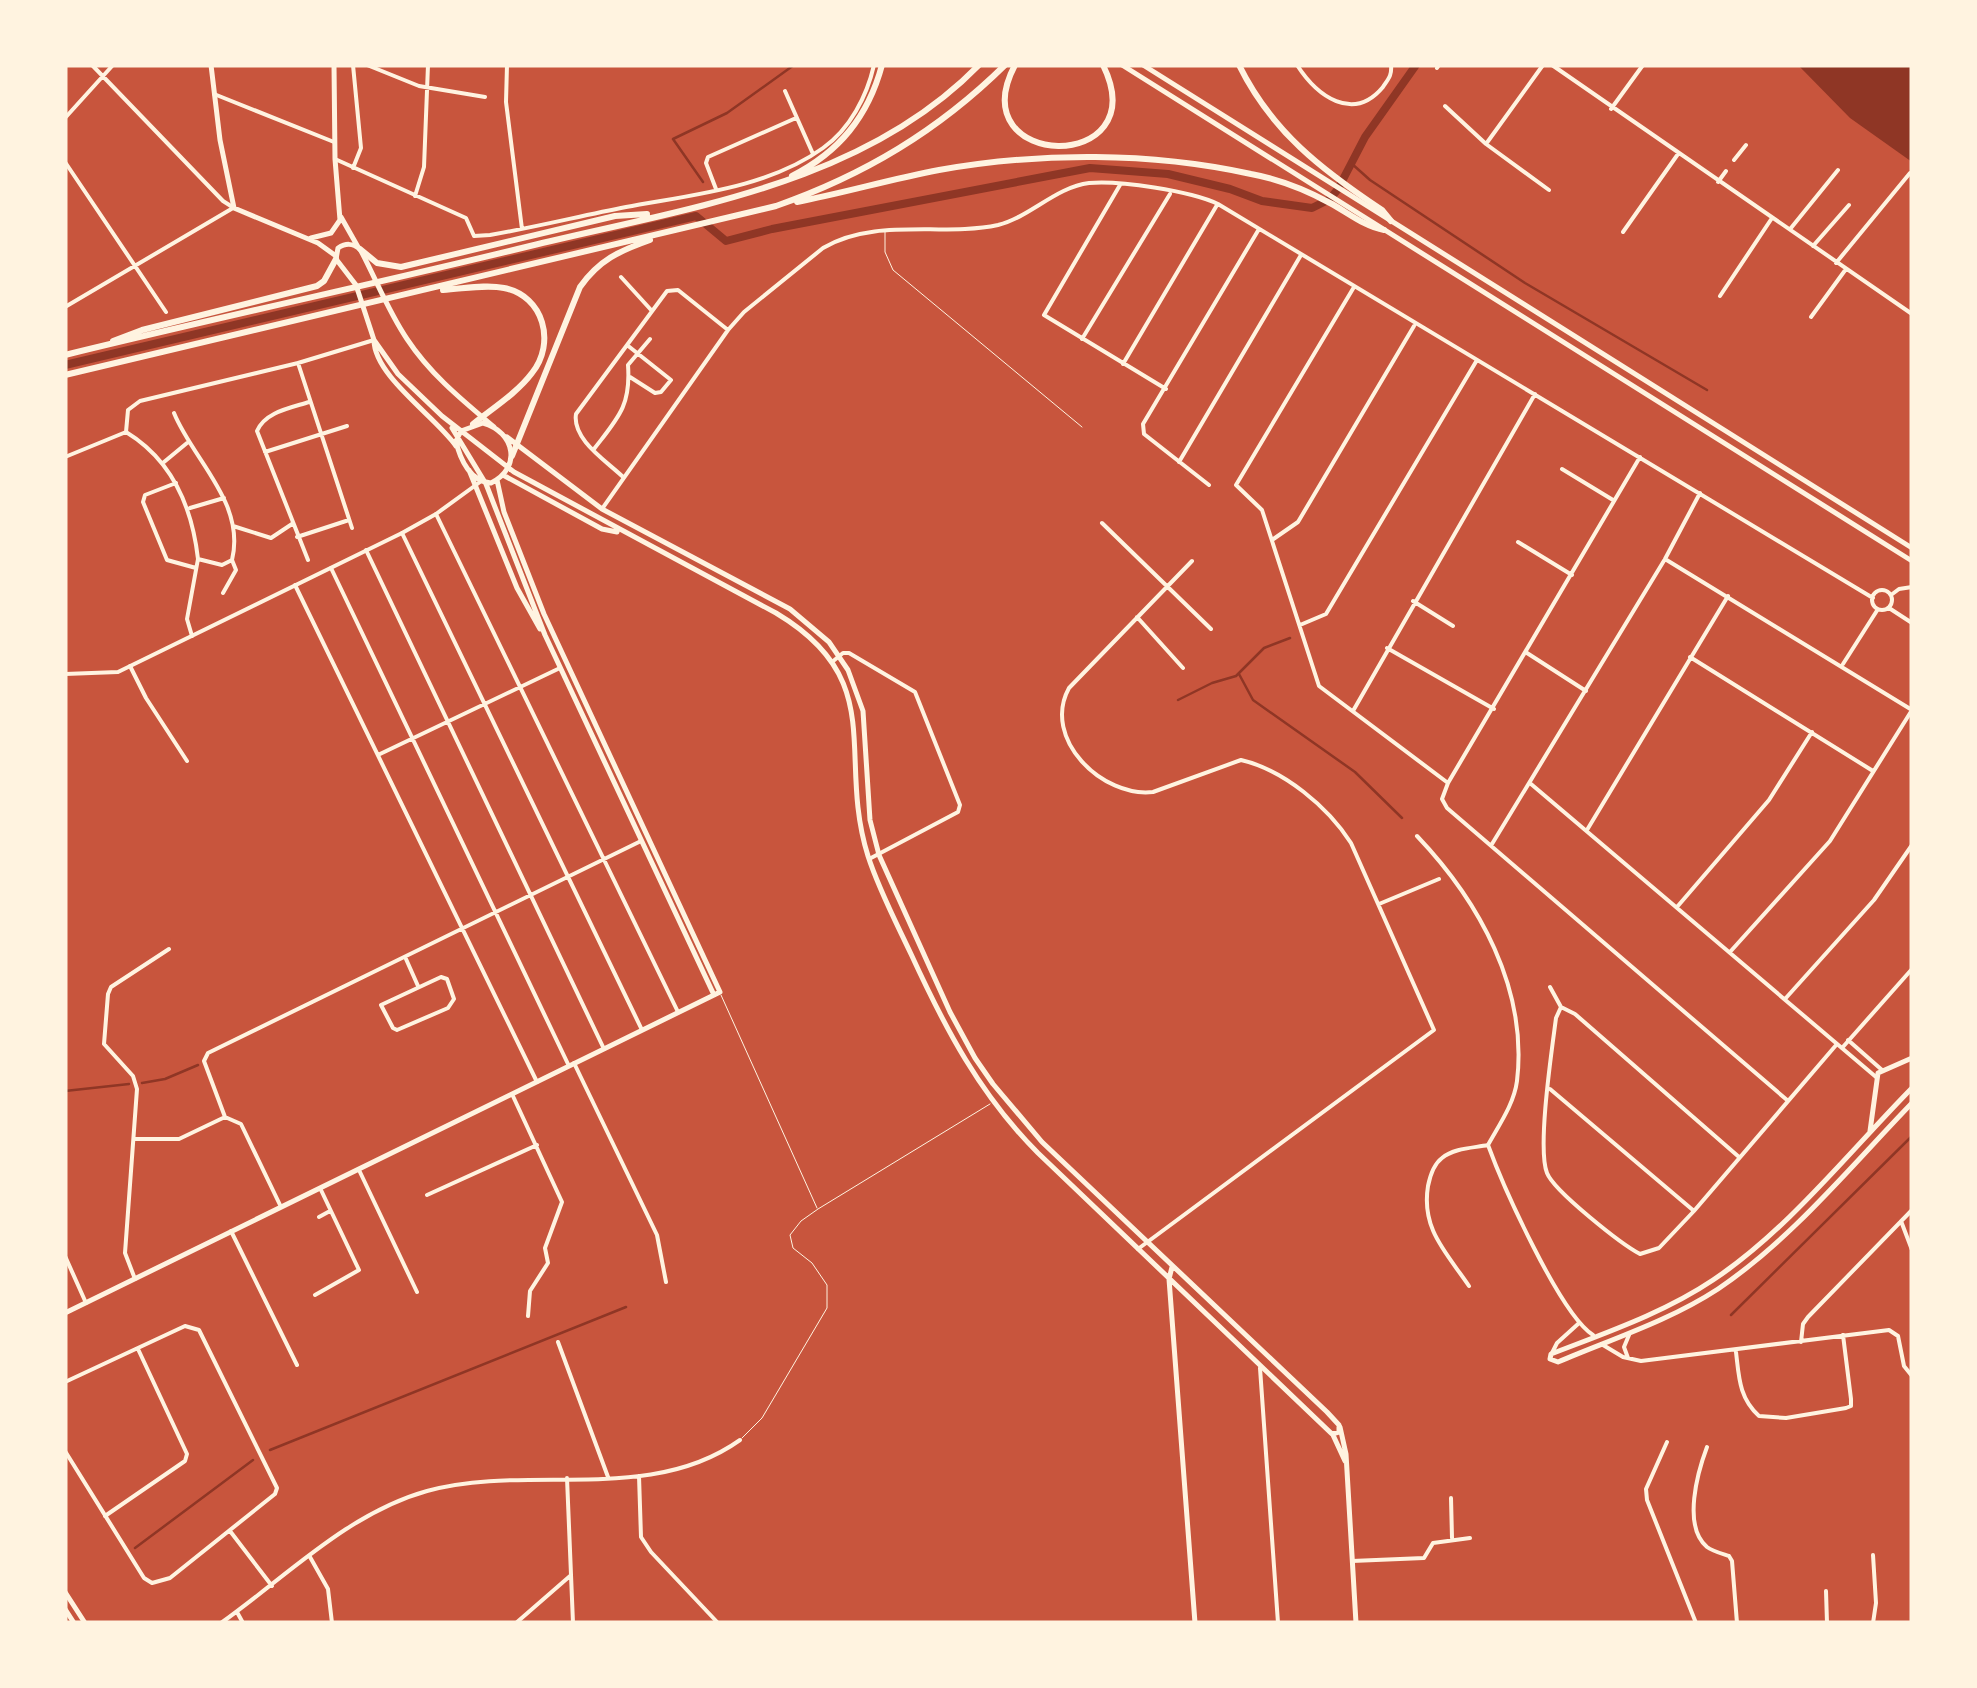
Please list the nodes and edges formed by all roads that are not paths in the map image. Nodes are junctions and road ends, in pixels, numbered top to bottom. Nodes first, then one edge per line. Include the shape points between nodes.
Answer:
1 (92, 65) edge
2 (112, 65) edge
3 (212, 65) edge
4 (334, 65) edge
5 (353, 65) edge
6 (366, 65) edge
7 (428, 65) edge
8 (507, 65) edge
9 (878, 65) edge
10 (980, 65) edge
11 (1005, 65) edge
12 (1015, 65) edge
13 (1104, 65) edge
14 (1122, 65) edge
15 (1143, 65) edge
16 (1239, 65) edge
17 (1298, 65) edge
18 (1391, 65) edge
19 (1544, 65) edge
20 (1552, 65) edge
21 (1643, 65) edge
22 (103, 76) junction
23 (428, 88) junction
24 (785, 91) dead end
25 (214, 94) junction
26 (485, 97) dead end
27 (1445, 106) dead end
28 (1611, 109) junction
29 (65, 118) edge
30 (796, 118) junction
31 (334, 142) junction
32 (1486, 144) junction
33 (1746, 145) dead end
34 (813, 154) junction
35 (1678, 154) junction
36 (335, 159) junction
37 (1734, 160) dead end
38 (65, 162) edge
39 (353, 168) junction
40 (1838, 170) dead end
41 (1726, 171) dead end
42 (1910, 173) dead end
43 (1327, 176) junction
44 (1718, 182) junction
45 (777, 183) junction
46 (1120, 184) junction
47 (716, 189) junction
48 (1549, 190) dead end
49 (1172, 192) junction
50 (414, 196) junction
51 (1218, 204) junction
52 (1849, 205) dead end
53 (776, 206) junction
54 (1346, 207) junction
55 (234, 208) junction
56 (664, 213) junction
57 (340, 215) junction
58 (1772, 218) junction
59 (1391, 221) joint
60 (522, 229) junction
61 (1260, 229) junction
62 (1384, 230) joint
63 (1789, 230) junction
64 (886, 231) junction
65 (1623, 232) dead end
66 (670, 234) junction
67 (308, 238) junction
68 (1813, 246) junction
69 (359, 248) junction
70 (1301, 255) junction
71 (336, 257) junction
72 (1836, 262) junction
73 (136, 265) junction
74 (1846, 269) junction
75 (620, 277) dead end
76 (1354, 286) junction
77 (430, 290) junction
78 (1720, 296) dead end
79 (65, 307) edge
80 (652, 311) junction
81 (166, 312) dead end
82 (1912, 314) edge
83 (1811, 317) dead end
84 (1415, 324) junction
85 (728, 330) junction
86 (650, 339) dead end
87 (1082, 339) junction
88 (374, 340) junction
89 (627, 345) junction
90 (102, 346) junction
91 (637, 353) junction
92 (65, 355) edge
93 (1477, 360) junction
94 (298, 363) junction
95 (1123, 364) junction
96 (65, 375) edge
97 (630, 377) junction
98 (1166, 388) junction
99 (1535, 394) junction
100 (308, 402) junction
101 (174, 413) dead end
102 (442, 416) junction
103 (482, 417) junction
104 (474, 424) junction
105 (346, 426) dead end
106 (1082, 426) dead end
107 (494, 427) junction
108 (126, 432) junction
109 (320, 434) junction
110 (507, 437) junction
111 (187, 443) junction
112 (517, 444) junction
113 (457, 447) junction
114 (594, 449) junction
115 (265, 452) junction
116 (512, 456) junction
117 (65, 457) edge
118 (1640, 457) junction
119 (163, 462) junction
120 (1179, 462) junction
121 (1562, 468) dead end
122 (500, 478) junction
123 (623, 478) junction
124 (176, 483) junction
125 (478, 483) junction
126 (1209, 484) dead end
127 (1700, 493) junction
128 (224, 498) junction
129 (1615, 501) junction
130 (188, 508) junction
131 (602, 509) junction
132 (436, 514) junction
133 (349, 520) junction
134 (1102, 523) dead end
135 (292, 524) junction
136 (232, 526) junction
137 (352, 528) dead end
138 (402, 532) junction
139 (628, 535) junction
140 (297, 537) junction
141 (1272, 540) junction
142 (1518, 542) dead end
143 (1912, 548) edge
144 (366, 550) junction
145 (198, 559) junction
146 (1665, 559) junction
147 (232, 560) junction
148 (308, 560) dead end
149 (1192, 561) dead end
150 (1912, 561) edge
151 (196, 568) junction
152 (331, 568) junction
153 (1572, 574) junction
154 (295, 585) junction
155 (1168, 585) junction
156 (1912, 588) edge
157 (223, 594) dead end
158 (1891, 595) junction
159 (1728, 596) junction
160 (1873, 598) junction
161 (1413, 601) junction
162 (1889, 608) junction
163 (1878, 609) junction
164 (1136, 617) junction
165 (1912, 623) edge
166 (1300, 625) junction
167 (1453, 626) dead end
168 (1212, 629) dead end
169 (545, 635) junction
170 (192, 636) junction
171 (1387, 648) junction
172 (1526, 653) junction
173 (839, 656) junction
174 (1690, 658) junction
175 (832, 662) junction
176 (1842, 665) junction
177 (130, 666) junction
178 (560, 668) junction
179 (1184, 668) dead end
180 (65, 674) edge
181 (520, 687) junction
182 (1586, 691) junction
183 (485, 704) junction
184 (1494, 709) junction
185 (1912, 710) edge
186 (1352, 712) junction
187 (449, 721) junction
188 (1812, 732) junction
189 (414, 738) junction
190 (378, 756) junction
191 (187, 761) dead end
192 (1874, 770) junction
193 (1448, 782) junction
194 (1531, 784) junction
195 (1587, 830) junction
196 (1417, 836) dead end
197 (641, 841) junction
198 (1492, 844) junction
199 (1912, 845) edge
200 (879, 854) junction
201 (869, 858) junction
202 (604, 859) junction
203 (568, 876) junction
204 (1439, 878) dead end
205 (530, 895) junction
206 (1379, 904) junction
207 (1677, 907) junction
208 (495, 912) junction
209 (462, 928) junction
210 (169, 949) dead end
211 (1730, 952) junction
212 (405, 956) junction
213 (1912, 969) edge
214 (418, 986) junction
215 (1550, 988) dead end
216 (717, 994) junction
217 (1785, 999) junction
218 (1562, 1007) junction
219 (678, 1012) junction
220 (642, 1030) junction
221 (1848, 1040) junction
222 (1839, 1046) junction
223 (604, 1049) junction
224 (1912, 1058) edge
225 (572, 1064) junction
226 (1882, 1070) junction
227 (1876, 1078) junction
228 (536, 1082) junction
229 (1912, 1088) edge
230 (1550, 1089) junction
231 (512, 1094) junction
232 (1787, 1100) junction
233 (1912, 1102) edge
234 (992, 1103) junction
235 (225, 1117) junction
236 (1870, 1131) junction
237 (134, 1138) junction
238 (537, 1145) junction
239 (1488, 1145) junction
240 (1740, 1157) junction
241 (358, 1169) junction
242 (320, 1188) junction
243 (427, 1195) dead end
244 (281, 1207) junction
245 (818, 1209) junction
246 (1912, 1210) edge
247 (330, 1211) junction
248 (1694, 1211) junction
249 (319, 1217) dead end
250 (1902, 1221) junction
251 (231, 1232) junction
252 (1145, 1242) junction
253 (1138, 1248) junction
254 (1912, 1250) edge
255 (65, 1256) edge
256 (1172, 1267) junction
257 (134, 1279) junction
258 (1169, 1279) junction
259 (666, 1282) dead end
260 (1469, 1286) dead end
261 (417, 1292) dead end
262 (316, 1295) dead end
263 (1186, 1296) junction
264 (86, 1302) junction
265 (1171, 1304) junction
266 (65, 1312) edge
267 (528, 1316) dead end
268 (1578, 1324) junction
269 (1629, 1334) junction
270 (1843, 1335) junction
271 (1595, 1337) junction
272 (558, 1342) dead end
273 (1802, 1342) junction
274 (1603, 1345) junction
275 (138, 1349) junction
276 (1736, 1351) junction
277 (1552, 1354) junction
278 (1628, 1358) junction
279 (1260, 1364) junction
280 (297, 1365) dead end
281 (1912, 1376) edge
282 (65, 1382) edge
283 (1338, 1425) junction
284 (1332, 1434) junction
285 (740, 1440) joint
286 (1667, 1442) dead end
287 (1707, 1446) dead end
288 (65, 1451) edge
289 (1346, 1464) junction
290 (639, 1476) junction
291 (608, 1477) junction
292 (567, 1478) junction
293 (1451, 1498) dead end
294 (105, 1516) junction
295 (230, 1532) junction
296 (1470, 1538) dead end
297 (1452, 1540) junction
298 (1873, 1555) dead end
299 (310, 1557) junction
300 (1352, 1562) junction
301 (570, 1576) junction
302 (272, 1586) junction
303 (1826, 1591) dead end
304 (65, 1592) edge
305 (65, 1609) edge
306 (237, 1612) junction
307 (74, 1623) edge
308 (85, 1623) edge
309 (221, 1623) edge
310 (243, 1623) edge
311 (332, 1623) edge
312 (516, 1623) edge
313 (572, 1623) edge
314 (718, 1623) edge
315 (1195, 1623) edge
316 (1278, 1623) edge
317 (1356, 1623) edge
318 (1696, 1623) edge
319 (1737, 1623) edge
320 (1827, 1623) edge
321 (1873, 1623) edge

1 - 22 street
2 - 22 street
3 - 25 main road
4 - 31 main road
5 - 39 street via 361,148
6 - 23 street
7 - 23 street
8 - 60 street
9 - 34 street via 858,108
9 - 45 highway via 870,101 848,135 823,158
10 - 45 highway via 884,139
11 - 53 highway via 902,149
12 - 13 highway via 1008,83 1010,118 1041,145 1068,148 1107,120 1112,97
14 - 54 main road
15 - 43 main road
16 - 43 highway via 1282,132
17 - 18 street via 1320,93 1359,104 1372,100 1391,76
19 - 32 street
20 - 28 street
21 - 28 street
22 - 29 street
22 - 55 street
23 - 26 street
23 - 50 street via 424,168
24 - 30 street
25 - 31 street
25 - 55 main road
27 - 32 street
28 - 35 street
30 - 34 street
30 - 47 street via 708,157
31 - 36 main road
32 - 48 street
33 - 37 street
34 - 47 street via 770,175
35 - 44 street
35 - 65 street
36 - 39 street
36 - 57 main road
38 - 73 street
39 - 50 street
40 - 63 street
41 - 44 street
42 - 72 street
43 - 59 highway
44 - 58 street
45 - 56 highway
46 - 49 street
46 - 64 street via 1076,186 990,226
46 - 87 street via 1044,315
47 - 60 street
49 - 51 street
49 - 87 street
50 - 60 street via 466,218 474,236
51 - 61 street
51 - 95 street
52 - 68 street
53 - 54 highway via 936,171 1057,159 1216,166
53 - 66 highway
54 - 62 highway
55 - 67 main road
55 - 73 street
56 - 69 highway via 615,216 412,266 378,262
56 - 90 highway
57 - 67 main road via 331,233
57 - 69 main road
58 - 63 street
58 - 78 street
59 - 143 main road
61 - 70 street
61 - 98 street
62 - 150 main road
63 - 68 street
64 - 85 street via 823,248
64 - 106 lane via 884,252 893,270
66 - 77 highway
66 - 112 highway via 597,265 572,300
67 - 71 main road
68 - 72 street
69 - 71 main road via 344,244
69 - 103 main road via 408,342
70 - 76 street
70 - 120 street
71 - 88 main road via 356,285
71 - 90 highway via 322,284
72 - 74 street
73 - 79 street
73 - 81 street
74 - 82 street
74 - 83 street
75 - 80 street
76 - 84 street
76 - 141 street via 1236,481 1258,503
77 - 96 highway
77 - 103 highway via 500,287 520,293 543,323 545,348 533,372
80 - 85 street via 672,288
80 - 89 street
84 - 93 street
84 - 141 street via 1298,522
85 - 123 street
86 - 91 street
87 - 95 street
88 - 94 street
88 - 102 main road
88 - 113 main road via 383,365
89 - 91 street
89 - 114 street via 576,414 576,429
90 - 92 highway
91 - 97 street via 628,365
91 - 97 street via 671,380 655,393
93 - 99 street
93 - 166 street via 1326,614
94 - 100 street
94 - 108 street via 140,401 128,410
95 - 98 street
97 - 114 street via 624,410
98 - 120 street via 1142,430
99 - 118 street
99 - 161 street
100 - 109 street
100 - 115 street via 258,424
101 - 111 street
102 - 139 main road via 501,463
102 - 169 main road via 481,473
103 - 104 highway
103 - 107 main road
104 - 107 main road
104 - 113 main road via 457,435
105 - 109 street
107 - 110 main road
108 - 117 street
108 - 119 street
109 - 115 street
109 - 133 street
110 - 112 main road
110 - 116 main road
111 - 119 street
111 - 128 street
112 - 116 highway
112 - 131 main road
113 - 125 main road
114 - 123 street
115 - 135 street
116 - 122 main road
118 - 127 street
118 - 129 street
119 - 124 street
120 - 126 street
121 - 129 street
122 - 125 main road
122 - 139 main road
122 - 216 main road via 504,512 544,614
123 - 131 street
124 - 130 street
124 - 151 street via 143,502 167,560
125 - 132 street
125 - 169 main road via 517,588
127 - 146 street
127 - 160 street
128 - 130 street
128 - 136 street
129 - 153 street
130 - 145 street
131 - 173 main road via 790,609
132 - 138 street
132 - 181 street
133 - 137 street
133 - 140 street
134 - 155 street
135 - 136 street via 271,538
135 - 140 street
136 - 147 street
138 - 144 street
138 - 183 street
139 - 175 main road via 789,621
140 - 148 street
141 - 166 street
142 - 153 street
144 - 152 street
144 - 187 street
145 - 147 street
145 - 151 street
146 - 159 street
146 - 182 street
147 - 157 street via 236,570
149 - 155 street
151 - 170 street via 187,619
152 - 154 street
152 - 189 street
153 - 172 street
154 - 170 street
154 - 190 street
155 - 164 street
155 - 168 street
156 - 158 street
158 - 160 street via 1883,590
158 - 162 street
159 - 174 street
159 - 176 street
160 - 163 street
161 - 167 street
161 - 171 street
162 - 163 street
162 - 165 street
163 - 176 street
164 - 179 street
164 - 206 street via 1065,693 1066,739 1084,763 1110,784 1138,794 1233,761 1250,762 1330,813
166 - 186 street via 1319,686
169 - 178 main road
170 - 177 street
171 - 184 street
171 - 186 street
172 - 182 street
172 - 184 street
173 - 175 street
173 - 200 main road via 863,711 870,820
173 - 200 street via 848,653 912,689 960,805
174 - 188 street
174 - 195 street
175 - 201 main road via 853,710
176 - 185 street
177 - 180 street via 109,674
177 - 191 street
178 - 181 street
178 - 197 main road
181 - 183 street
181 - 202 street
182 - 194 street
183 - 187 street
183 - 203 street
184 - 193 street
185 - 192 street
186 - 193 street
187 - 189 street
187 - 205 street
188 - 192 street
188 - 207 street via 1751,824
189 - 190 street
189 - 208 street
190 - 209 street
192 - 211 street via 1830,841
193 - 198 street via 1446,808
194 - 195 street
194 - 198 street
195 - 207 street
196 - 239 street via 1478,920 1512,990 1517,1082
197 - 202 street
197 - 216 main road
198 - 232 street
199 - 217 street via 1874,900
200 - 201 street
200 - 252 main road via 950,1012 992,1084
201 - 234 main road via 958,1052
202 - 203 street
202 - 219 street
203 - 205 street
203 - 220 street
204 - 206 street
205 - 208 street
205 - 223 street
206 - 252 street via 1432,1034
207 - 211 street
208 - 209 street
208 - 225 street
209 - 212 street
209 - 228 street
210 - 237 street via 108,994 104,1044 135,1080
211 - 217 street
212 - 214 street
212 - 235 street via 208,1053 204,1061
213 - 221 street
214 - 214 street via 447,979 454,999 448,1008 392,1028 381,1005
215 - 218 street
216 - 219 main road
216 - 245 lane
217 - 222 street
218 - 230 street
218 - 240 street
219 - 220 main road
220 - 223 main road
221 - 222 street
221 - 226 street
222 - 227 street
222 - 232 street
223 - 225 main road
224 - 226 main road
225 - 228 main road
225 - 259 street via 657,1235
226 - 227 main road
227 - 236 main road
228 - 231 main road
229 - 236 main road
230 - 248 street
230 - 248 street via 1544,1125 1549,1178 1628,1248 1652,1252
231 - 238 street
231 - 241 main road
232 - 240 street
233 - 269 main road via 1764,1254 1693,1304
234 - 245 lane
234 - 253 main road
235 - 237 street via 179,1139
235 - 244 street via 241,1124
236 - 271 main road via 1734,1265 1688,1295
237 - 257 street via 125,1253
238 - 243 street
238 - 267 street via 562,1208 546,1248 548,1264 530,1290
239 - 260 street via 1443,1156 1429,1181 1428,1222
239 - 268 street via 1509,1200
240 - 248 street
241 - 242 main road
241 - 261 street
242 - 244 main road
242 - 247 street
244 - 251 main road
245 - 285 lane via 790,1234 827,1286 827,1308 762,1418
246 - 250 street
247 - 249 street
247 - 262 street via 359,1270
250 - 254 street
250 - 273 street via 1808,1316
251 - 257 main road
251 - 280 street
252 - 253 street
252 - 256 main road
253 - 258 main road
255 - 264 street
256 - 258 main road
256 - 283 main road
257 - 264 main road
258 - 263 main road
258 - 265 main road
263 - 265 main road
263 - 279 main road
264 - 266 main road
265 - 315 main road
268 - 271 street
268 - 277 street
269 - 274 main road
269 - 278 street
270 - 273 street
270 - 276 street via 1850,1406 1786,1418 1768,1419 1752,1410 1740,1388
270 - 281 street via 1894,1332
271 - 277 main road
272 - 291 street
273 - 276 street
274 - 277 main road via 1558,1362
274 - 278 street
275 - 282 street
275 - 294 street via 187,1454
275 - 295 street via 185,1326 199,1330 276,1481 275,1494
276 - 278 street
279 - 284 main road
279 - 316 street
283 - 284 main road
283 - 289 main road
284 - 289 main road
285 - 290 street via 699,1464
286 - 318 street via 1646,1500
287 - 319 street via 1694,1481 1698,1535 1732,1561
288 - 294 street
289 - 300 main road
290 - 291 street
290 - 314 street via 641,1537
291 - 292 street
292 - 299 street via 476,1480 426,1491 357,1522
292 - 301 street
293 - 297 street
294 - 295 street via 152,1582 170,1578
295 - 302 street
296 - 297 street
297 - 300 street via 1433,1542 1424,1558
298 - 321 street
299 - 302 street
299 - 311 street via 328,1589
300 - 317 main road
301 - 312 street
301 - 313 street
302 - 306 street
303 - 320 street
304 - 308 main road
305 - 307 main road
306 - 309 street
306 - 310 street

